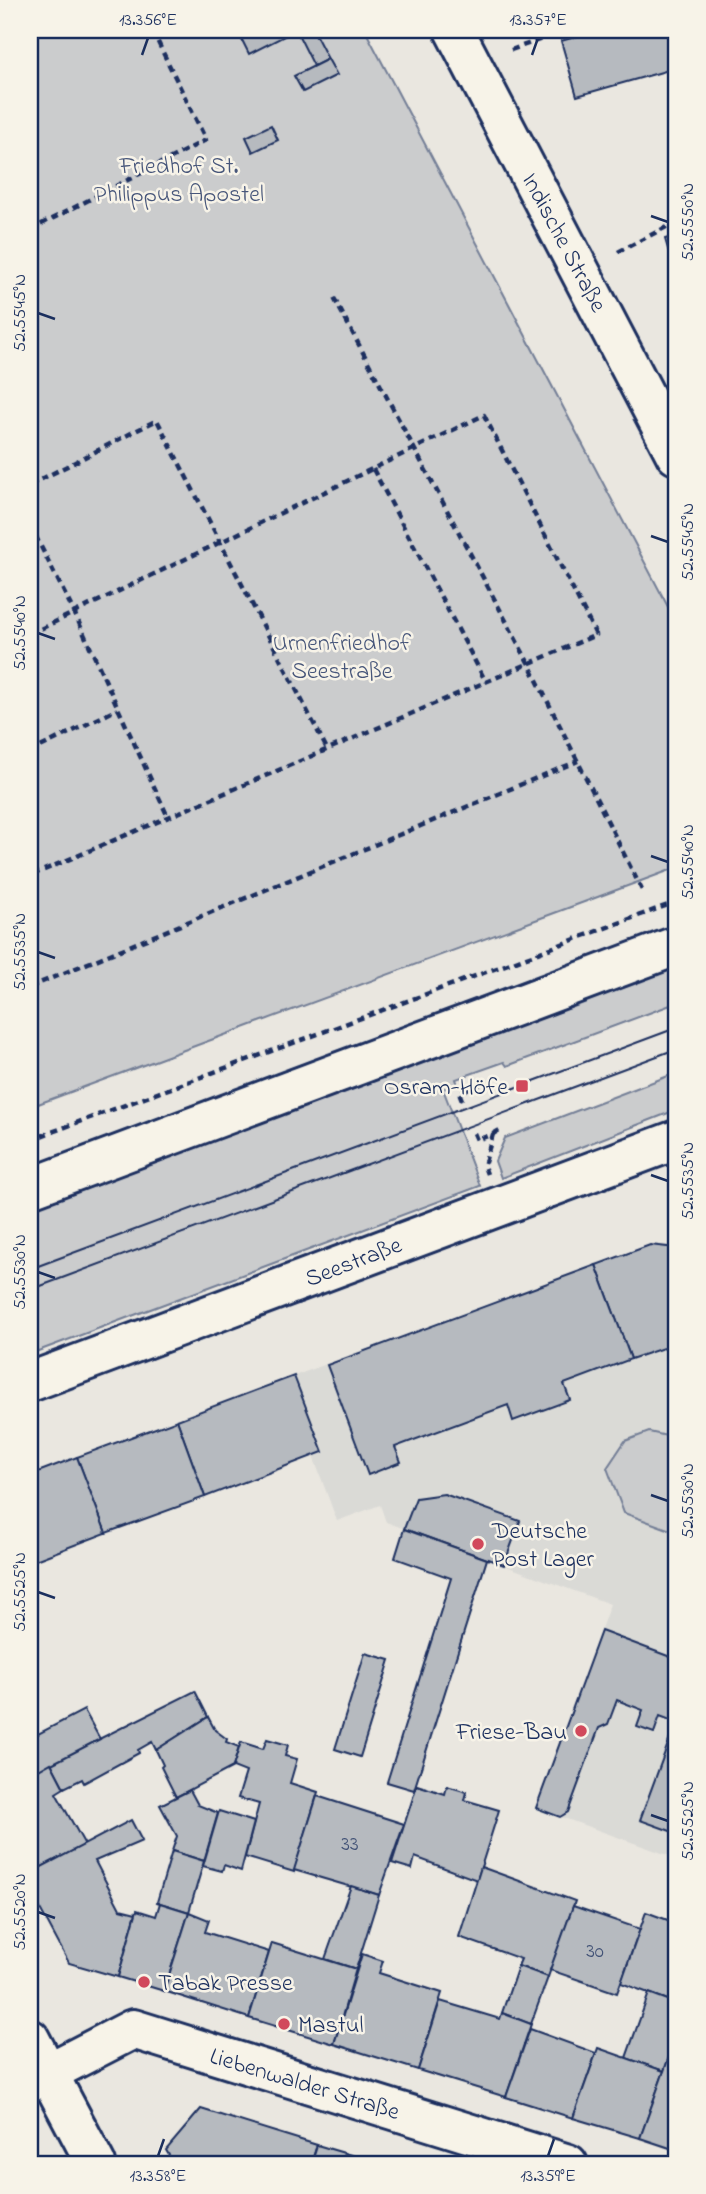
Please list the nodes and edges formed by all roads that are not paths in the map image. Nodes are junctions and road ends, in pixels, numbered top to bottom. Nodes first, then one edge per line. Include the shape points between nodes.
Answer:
1 (454, 30) edge
2 (676, 454) edge
3 (676, 946) edge
4 (676, 1140) edge
5 (30, 1188) edge
6 (30, 1382) edge
7 (30, 2039) edge
8 (39, 2077) edge
9 (96, 2164) edge
10 (568, 2164) edge

1 - 2 main road, Indische Straße
3 - 5 main road
4 - 6 main road, Seestraße
7 - 8 main road
8 - 9 main road
8 - 10 main road, Liebenwalder Straße via 132,2029

